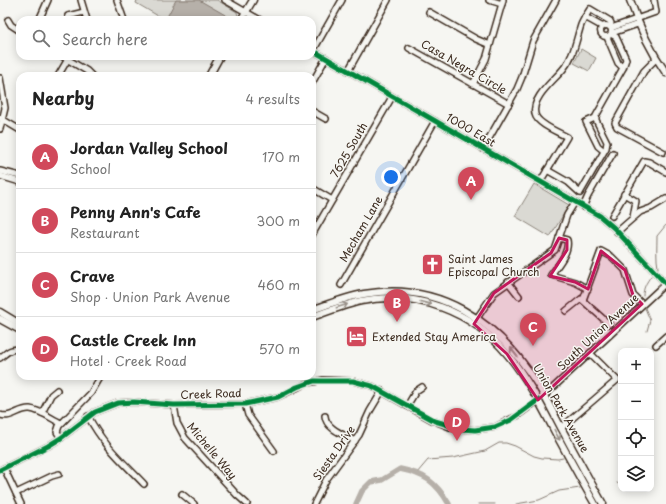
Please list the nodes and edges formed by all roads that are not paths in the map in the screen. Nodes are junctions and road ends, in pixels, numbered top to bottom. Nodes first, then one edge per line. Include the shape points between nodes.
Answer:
1 (48, 0) edge
2 (81, 0) edge
3 (117, 0) edge
4 (225, 0) edge
5 (253, 0) edge
6 (342, 0) edge
7 (388, 0) edge
8 (489, 0) edge
9 (556, 0) edge
10 (630, 0) edge
11 (654, 0) edge
12 (502, 2) edge
13 (84, 12) junction
14 (246, 12) junction
15 (429, 12) dead end
16 (41, 16) edge
17 (68, 16) dead end
18 (86, 16) edge
19 (123, 16) edge
20 (244, 16) edge
21 (253, 16) edge
22 (585, 18) junction
23 (8, 20) dead end
24 (637, 21) junction
25 (603, 27) junction
26 (16, 28) edge
27 (610, 32) junction
28 (316, 43) edge
29 (490, 45) junction
30 (409, 48) dead end
31 (316, 52) edge
32 (326, 58) junction
33 (656, 59) junction
34 (67, 60) edge
35 (70, 60) edge
36 (218, 60) edge
37 (623, 68) junction
38 (348, 71) junction
39 (60, 72) edge
40 (88, 72) edge
41 (211, 72) edge
42 (666, 74) edge
43 (316, 76) edge
44 (0, 78) edge
45 (472, 84) junction
46 (392, 96) junction
47 (509, 104) junction
48 (316, 113) edge
49 (595, 118) junction
50 (1, 119) edge
51 (326, 119) dead end
52 (435, 121) junction
53 (16, 128) edge
54 (0, 129) edge
55 (483, 149) junction
56 (604, 151) junction
57 (663, 152) dead end
58 (613, 153) dead end
59 (547, 170) junction
60 (0, 171) edge
61 (666, 172) edge
62 (16, 175) edge
63 (0, 176) edge
64 (16, 181) edge
65 (540, 182) junction
66 (316, 190) edge
67 (624, 194) junction
68 (666, 198) edge
69 (332, 200) junction
70 (575, 202) junction
71 (583, 207) junction
72 (612, 216) dead end
73 (633, 217) junction
74 (316, 228) edge
75 (617, 232) junction
76 (559, 238) junction
77 (508, 282) junction
78 (666, 283) edge
79 (341, 285) dead end
80 (588, 289) junction
81 (519, 296) dead end
82 (583, 300) junction
83 (642, 304) junction
84 (316, 309) edge
85 (566, 311) dead end
86 (0, 312) edge
87 (316, 316) edge
88 (0, 319) edge
89 (475, 321) junction
90 (16, 322) edge
91 (609, 324) dead end
92 (16, 328) edge
93 (666, 336) edge
94 (656, 345) dead end
95 (16, 349) edge
96 (590, 354) junction
97 (2, 356) edge
98 (99, 380) edge
99 (422, 387) dead end
100 (58, 390) dead end
101 (382, 392) junction
102 (544, 396) junction
103 (538, 400) junction
104 (245, 404) junction
105 (174, 405) junction
106 (407, 406) junction
107 (42, 413) junction
108 (0, 415) edge
109 (88, 416) junction
110 (326, 416) dead end
111 (61, 424) junction
112 (561, 428) junction
113 (61, 438) junction
114 (355, 441) junction
115 (274, 451) dead end
116 (2, 469) edge
117 (577, 472) junction
118 (60, 474) dead end
119 (144, 484) dead end
120 (593, 486) junction
121 (16, 493) junction
122 (182, 494) dead end
123 (21, 504) edge
124 (194, 504) edge
125 (247, 504) edge
126 (314, 504) edge
127 (595, 504) edge
128 (603, 504) edge

1 - 16 street
2 - 13 street
3 - 19 street
4 - 14 street
5 - 14 main road
6 - 28 street
7 - 38 street
8 - 12 street
9 - 47 street via 533,41 522,78
10 - 24 main road
11 - 24 street via 656,12
12 - 29 street
13 - 17 street
13 - 18 street
14 - 20 main road
14 - 21 street
15 - 29 street
22 - 25 street
22 - 27 street via 590,9 610,21
22 - 59 street via 568,62 543,90 536,104 534,113 537,119 567,137
23 - 26 street
24 - 27 street
24 - 33 main road
25 - 27 street
25 - 27 street via 601,34
27 - 37 street via 618,63
27 - 37 street via 616,37 626,59
29 - 45 street via 484,64
30 - 45 street, Casa Negra Circle
31 - 32 street, 1000 East
32 - 38 street, 1000 East
32 - 43 street
33 - 42 main road
33 - 57 street via 644,71 615,123 617,127
34 - 39 street
35 - 40 street
36 - 41 main road
37 - 49 street
38 - 46 street, 1000 East
44 - 50 street via 5,108
45 - 47 street, Casa Negra Circle
46 - 52 street, 1000 East
46 - 69 street, 7625 South
47 - 55 street
48 - 51 street
49 - 56 street via 607,142
49 - 56 street via 586,122 598,146
50 - 53 street
50 - 54 street
52 - 55 street, 1000 East
52 - 79 street, Mecham Lane
55 - 65 street, 1000 East
56 - 59 street via 580,193 568,182
58 - 71 street
59 - 65 street
60 - 62 street
61 - 67 street via 649,162 644,162
63 - 64 street
65 - 70 street, 1000 East
66 - 69 street
67 - 72 street
67 - 73 street via 636,201
68 - 73 street
69 - 74 street, 7625 South
70 - 71 street, 1000 East
70 - 76 street via 567,215
71 - 75 street, 1000 East via 600,216
73 - 75 street
75 - 78 street, 1000 East
76 - 77 street via 555,250
76 - 80 street via 567,240 567,250 551,275
77 - 81 street
77 - 89 street via 494,293
78 - 83 street, South Union Avenue
80 - 82 street
80 - 83 street via 602,251 625,270 633,295
82 - 85 street via 579,300
82 - 91 street
83 - 96 street, South Union Avenue
84 - 89 main road, Union Park Avenue via 355,295 397,291 436,298 456,306
86 - 90 main road
87 -> 89 main road, Union Park Avenue via 356,302 398,298 435,305
88 - 92 main road
102 -> 89 main road, Union Park Avenue via 514,352 498,334
89 - 103 main road, Union Park Avenue via 507,354
93 - 94 street
95 - 97 street
96 - 102 street, South Union Avenue
96 - 112 street via 617,380
98 - 111 street via 92,393
99 - 106 street via 416,391
100 - 107 street via 51,395
101 - 104 street, Creek Road via 358,382 323,380 306,383 278,397
101 - 106 street, Creek Road
101 - 114 street, Siesta Drive
102 - 103 street, South Union Avenue
102 - 112 main road, Union Park Avenue
103 - 106 street, Creek Road via 511,420 475,430 450,427
103 -> 117 main road, Union Park Avenue
104 - 105 street, Creek Road
104 - 115 street via 248,416
105 - 109 street, Creek Road via 118,403
105 - 125 street, Michelle Way via 177,424 185,438
107 - 108 street via 30,409 10,416
107 - 111 street
109 - 113 street, Creek Road
109 - 119 street via 106,445
110 - 114 street via 330,426
111 - 113 street via 57,432
112 - 120 main road, Union Park Avenue
113 - 116 street, Creek Road
114 - 126 street, Siesta Drive via 326,480
116 - 121 street
117 - 120 main road via 581,472
117 - 127 main road, Union Park Avenue
118 - 121 street
120 - 128 main road, Union Park Avenue
121 - 123 street
122 - 124 street

